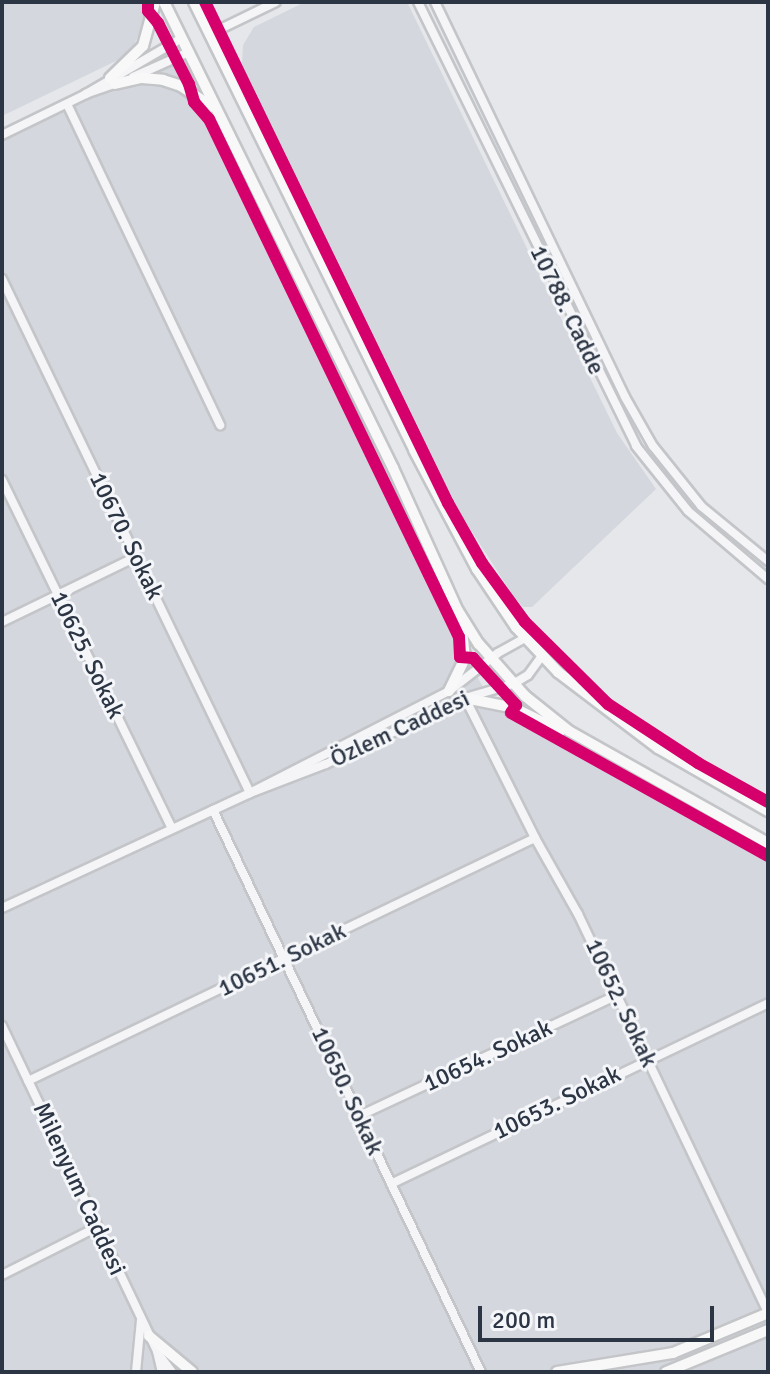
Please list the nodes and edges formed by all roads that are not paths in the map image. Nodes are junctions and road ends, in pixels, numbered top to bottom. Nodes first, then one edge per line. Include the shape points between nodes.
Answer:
1 (155, 2) edge
2 (164, 2) edge
3 (194, 2) edge
4 (276, 2) edge
5 (418, 2) edge
6 (435, 2) edge
7 (210, 34) junction
8 (182, 38) junction
9 (189, 52) junction
10 (112, 81) junction
11 (67, 104) junction
12 (219, 115) junction
13 (2, 135) edge
14 (2, 279) edge
15 (220, 425) dead end
16 (2, 480) edge
17 (136, 557) junction
18 (768, 561) edge
19 (768, 579) edge
20 (58, 595) junction
21 (458, 611) junction
22 (2, 622) edge
23 (525, 638) junction
24 (542, 656) junction
25 (491, 659) junction
26 (513, 684) junction
27 (449, 691) junction
28 (465, 698) junction
29 (585, 740) junction
30 (250, 793) junction
31 (213, 810) junction
32 (768, 811) edge
33 (172, 829) junction
34 (535, 838) junction
35 (768, 843) edge
36 (2, 911) edge
37 (284, 960) junction
38 (617, 995) junction
39 (768, 1003) edge
40 (2, 1026) edge
41 (647, 1059) junction
42 (28, 1081) junction
43 (359, 1116) junction
44 (391, 1184) junction
45 (97, 1227) junction
46 (2, 1275) edge
47 (768, 1313) edge
48 (141, 1319) junction
49 (768, 1330) edge
50 (149, 1336) junction
51 (157, 1351) junction
52 (681, 1370) edge
53 (136, 1372) edge
54 (162, 1372) edge
55 (172, 1372) edge
56 (192, 1372) edge
57 (481, 1372) edge
58 (557, 1372) edge
59 (666, 1372) edge

1 - 10 main road via 143,46
2 - 8 main road
3 - 7 main road
4 - 7 street
5 - 19 street, 10788. Cadde via 636,446 688,511
6 - 18 street, 10788. Cadde via 653,446 701,506
7 - 23 main road via 414,450 477,569
8 - 9 main road
8 - 10 street
9 - 10 street
9 - 12 main road
10 - 11 street
10 - 12 main road via 172,82
11 - 13 street
11 - 15 street
12 - 21 main road
14 - 17 street, 10670. Sokak
16 - 20 street, 10625. Sokak
17 - 20 street
17 - 30 street, 10670. Sokak
20 - 22 street
20 - 33 street, 10625. Sokak
21 - 25 main road
21 - 27 main road via 465,658
23 - 24 main road
23 - 25 street, Özlem Caddesi
24 - 26 street, Özlem Caddesi
24 - 32 main road via 658,748
25 - 26 main road
25 - 27 street, Özlem Caddesi
26 - 28 street, Özlem Caddesi
26 - 29 main road
27 - 30 street, Özlem Caddesi
28 - 29 main road via 514,708
28 - 30 street, Özlem Caddesi via 326,764
28 - 34 street, 10652. Sokak
29 - 35 main road
30 - 31 street, Özlem Caddesi
31 - 33 street, Özlem Caddesi
31 - 37 street, 10650. Sokak
33 - 36 street, Özlem Caddesi
34 - 37 street, 10651. Sokak
34 - 38 street, 10652. Sokak
37 - 42 street, 10651. Sokak
37 - 43 street, 10650. Sokak
38 - 41 street, 10652. Sokak
38 - 43 street, 10654. Sokak
39 - 41 street, 10653. Sokak
40 - 42 street, Milenyum Caddesi
41 - 44 street, 10653. Sokak
41 - 47 street, 10652. Sokak
42 - 45 street, Milenyum Caddesi
43 - 44 street, 10650. Sokak
44 - 57 street, 10650. Sokak
45 - 46 street
45 - 48 street, Milenyum Caddesi
47 - 58 main road via 673,1353
48 - 50 street, Milenyum Caddesi
48 - 53 street
49 - 52 main road
50 - 51 street, Milenyum Caddesi
50 - 56 main road
51 - 54 street, Milenyum Caddesi
51 - 55 street, Milenyum Caddesi
52 - 59 main road

